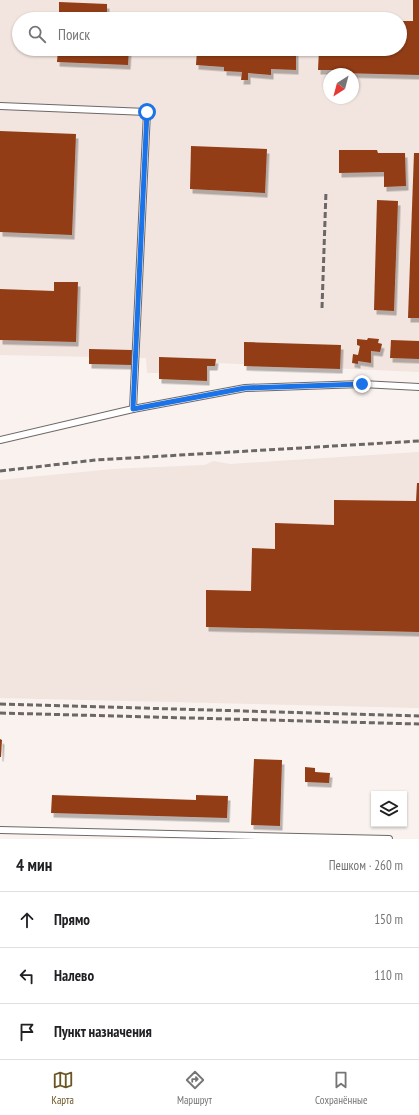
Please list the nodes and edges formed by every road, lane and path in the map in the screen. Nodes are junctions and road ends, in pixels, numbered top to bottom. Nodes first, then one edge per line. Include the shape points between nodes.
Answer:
1 (0, 106) edge
2 (419, 388) edge
3 (133, 409) junction
4 (0, 440) edge
5 (0, 830) edge
6 (185, 837) edge
7 (389, 839) edge

1 - 3 lane via 147,112
2 - 3 lane via 362,384 245,388
3 - 4 lane
5 - 6 lane
6 - 7 lane

